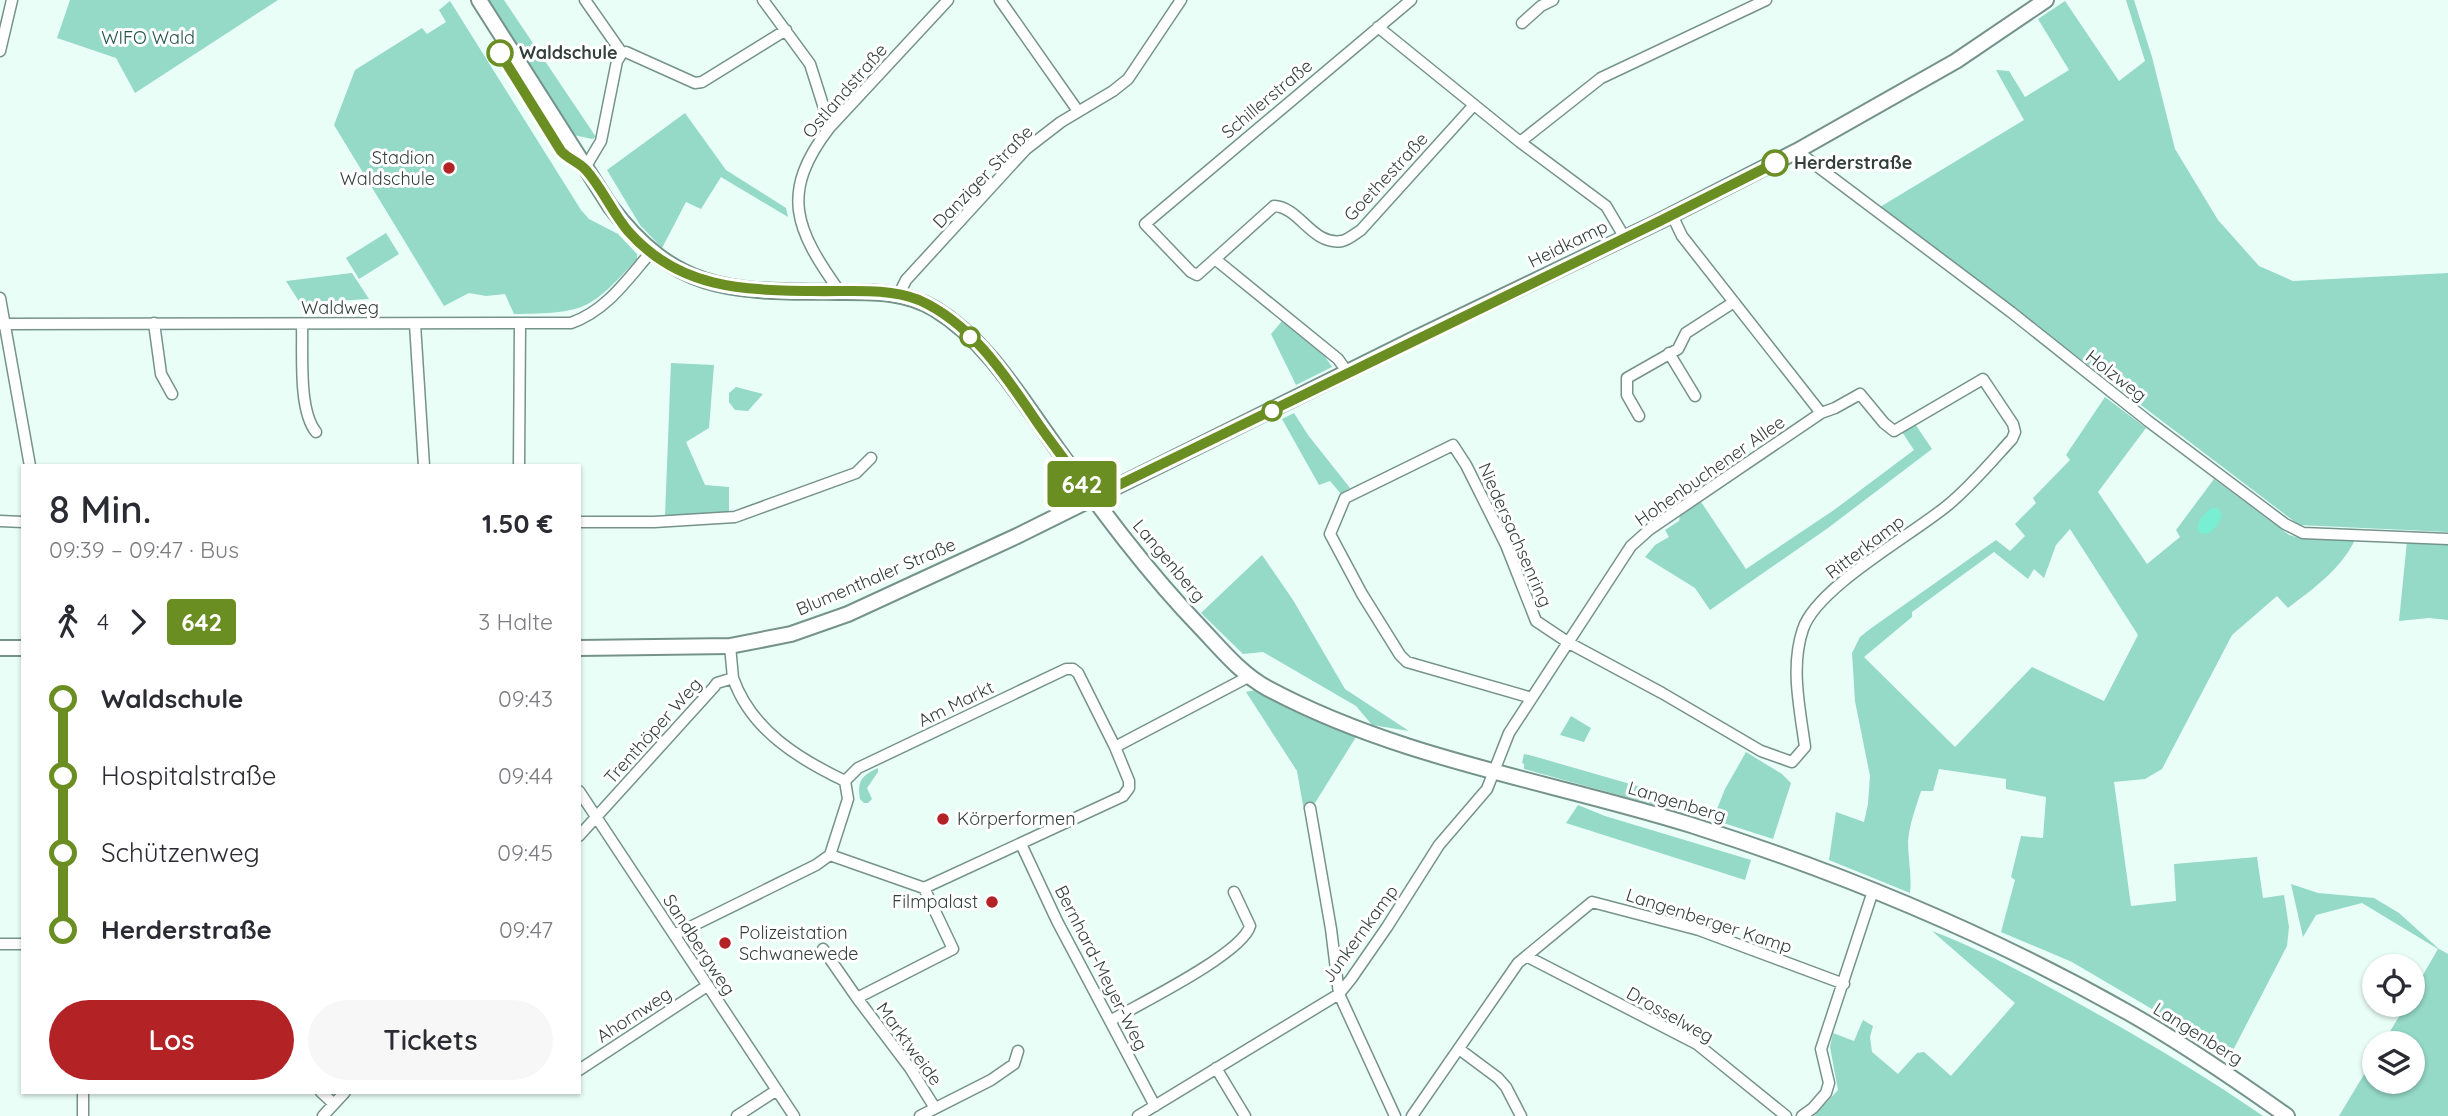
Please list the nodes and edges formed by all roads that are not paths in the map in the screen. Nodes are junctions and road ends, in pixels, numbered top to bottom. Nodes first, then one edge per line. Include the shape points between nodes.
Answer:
1 (12, 0) edge
2 (479, 0) edge
3 (585, 0) edge
4 (763, 0) edge
5 (948, 0) edge
6 (1000, 0) edge
7 (1181, 0) edge
8 (1410, 0) edge
9 (1553, 0) edge
10 (1766, 0) edge
11 (2046, 0) edge
12 (1522, 23) dead end
13 (1378, 27) junction
14 (786, 30) junction
15 (0, 51) edge
16 (622, 53) junction
17 (1473, 106) junction
18 (1078, 111) junction
19 (830, 127) junction
20 (1520, 142) junction
21 (1797, 151) junction
22 (585, 168) junction
23 (1672, 215) junction
24 (1625, 238) junction
25 (651, 252) junction
26 (1215, 259) junction
27 (840, 292) junction
28 (899, 294) junction
29 (0, 298) edge
30 (1734, 302) junction
31 (154, 323) junction
32 (2, 324) edge
33 (302, 324) junction
34 (415, 324) junction
35 (520, 324) junction
36 (1669, 353) junction
37 (1348, 373) junction
38 (172, 394) dead end
39 (1695, 396) dead end
40 (1821, 413) junction
41 (1639, 416) dead end
42 (316, 432) dead end
43 (872, 458) dead end
44 (30, 464) edge
45 (424, 464) edge
46 (519, 464) edge
47 (1092, 498) junction
48 (0, 521) edge
49 (21, 522) edge
50 (581, 522) edge
51 (2448, 539) edge
52 (1569, 643) junction
53 (730, 646) junction
54 (0, 648) edge
55 (21, 648) edge
56 (581, 649) edge
57 (1250, 676) junction
58 (733, 678) junction
59 (1532, 698) junction
60 (1115, 747) junction
61 (1494, 771) junction
62 (845, 781) junction
63 (581, 794) edge
64 (1310, 808) dead end
65 (597, 817) junction
66 (581, 834) edge
67 (1021, 844) junction
68 (830, 855) junction
69 (924, 888) junction
70 (1873, 891) junction
71 (1234, 892) dead end
72 (674, 935) junction
73 (0, 944) edge
74 (21, 944) edge
75 (823, 949) dead end
76 (1528, 957) junction
77 (1844, 984) junction
78 (707, 986) junction
79 (1339, 994) junction
80 (857, 998) junction
81 (1110, 1021) junction
82 (1460, 1049) junction
83 (1018, 1051) dead end
84 (1216, 1068) junction
85 (581, 1069) edge
86 (777, 1090) junction
87 (83, 1094) edge
88 (323, 1094) edge
89 (343, 1094) edge
90 (334, 1104) junction
91 (1155, 1105) junction
92 (935, 1108) junction
93 (83, 1116) edge
94 (323, 1116) edge
95 (737, 1116) edge
96 (794, 1116) edge
97 (920, 1116) edge
98 (1138, 1116) edge
99 (1245, 1116) edge
100 (1395, 1116) edge
101 (1412, 1116) edge
102 (1521, 1116) edge
103 (1786, 1116) edge
104 (1802, 1116) edge
105 (2287, 1116) edge

1 - 15 street
2 - 22 main road
3 - 16 street
4 - 14 street
5 - 19 street, Ostlandstraße
6 - 18 street
7 - 18 street, Danziger Straße via 1128,79
8 - 13 street, Schillerstraße
9 - 12 street
10 - 20 street via 1601,78
11 - 21 main road, Heidkamp via 1956,61
13 - 17 street
13 - 26 street, Schillerstraße via 1145,224 1191,272 1197,275
14 - 16 street via 695,83
14 - 19 street via 814,74
16 - 22 street via 601,141
17 - 20 street
17 - 26 street, Goethestraße via 1362,230 1341,241 1319,237 1283,206 1274,206
18 - 28 street, Danziger Straße via 1026,149 906,280
19 - 27 street, Ostlandstraße via 803,171 798,209 808,239
20 - 24 street via 1606,206
21 - 23 main road, Heidkamp
21 - 51 street, Holzweg via 2285,524 2303,533
22 - 25 main road via 629,231
23 - 24 main road, Heidkamp
23 - 30 street via 1682,236
24 - 37 main road, Heidkamp
25 - 27 main road via 674,269 715,284
25 - 35 street, Waldweg via 614,296 587,317 571,323
26 - 37 street via 1338,359
27 - 28 main road
28 - 47 main road, Langenberg via 936,310 983,350
29 - 32 street
30 - 36 street via 1686,333 1678,349
30 - 40 street
31 - 32 street, Waldweg
31 - 33 street, Waldweg
31 - 38 street via 161,374
32 - 44 street
33 - 34 street, Waldweg
33 - 42 street via 305,402
34 - 35 street, Waldweg
34 - 45 street
35 - 46 street
36 - 39 street
36 - 41 street via 1627,378 1627,395
37 - 47 main road, Heidkamp
40 - 52 street, Hohenbuchener Allee via 1631,546
40 - 52 street, Ritterkamp via 1860,394 1894,431 1983,379 2015,432 1968,488 1835,588 1809,617 1797,661 1805,747 1792,762 1761,751
43 - 50 street via 856,473 735,517
47 - 53 main road, Blumenthaler Straße via 848,614 791,634
47 - 57 main road, Langenberg via 1160,584
48 - 49 street
52 - 59 street, Hohenbuchener Allee
52 - 59 street, Niedersachsenring via 1536,621 1506,545 1452,445 1345,498 1330,534 1400,655 1407,662
53 - 56 main road, Blumenthaler Straße
53 - 58 street
54 - 55 main road
57 - 60 street
57 - 61 main road, Langenberg via 1325,716 1378,737
58 - 62 street via 745,705 761,725 813,766
58 - 65 street, Trenthöper Weg via 717,683
59 - 61 street, Hohenbuchener Allee via 1509,733
60 - 62 street, Am Markt via 1078,673 1066,668 858,768
60 - 67 street, Am Markt via 1129,781 1123,796
61 - 70 main road, Langenberg via 1688,824
61 - 79 street, Junkernkamp via 1480,800 1439,845
62 - 68 street via 848,799
63 - 65 street, Sandbergweg
64 - 79 street
65 - 66 street, Trenthöper Weg
65 - 72 street, Sandbergweg
67 - 69 street, Am Markt
67 - 81 street, Bernhard-Meyer-Weg
68 - 69 street
68 - 72 street
69 - 80 street, Marktweide via 953,949
70 - 77 street
70 - 105 main road, Langenberg via 2015,954 2130,1013
71 - 81 street via 1250,926 1248,933 1220,957
72 - 78 street, Sandbergweg
73 - 74 street
75 - 80 street, Marktweide
76 - 77 street, Langenberger Kamp via 1586,905 1599,902 1699,930
76 - 82 street, Langenberger Kamp via 1518,963
76 - 103 street, Drosselweg via 1697,1044
77 - 104 street via 1821,1049 1829,1083 1826,1093
78 - 85 street, Ahornweg
78 - 86 street, Sandbergweg
79 - 84 street, Junkernkamp
79 - 100 street
80 - 92 street, Marktweide
81 - 91 street, Bernhard-Meyer-Weg
82 - 101 street, Langenberger Kamp
82 - 102 street via 1498,1078
83 - 92 street via 1014,1064 991,1080
84 - 91 street, Junkernkamp
84 - 99 street
86 - 95 street
86 - 96 street, Sandbergweg
87 - 93 street
88 - 90 street
89 - 90 street
90 - 94 street
91 - 98 street, Junkernkamp
92 - 97 street

